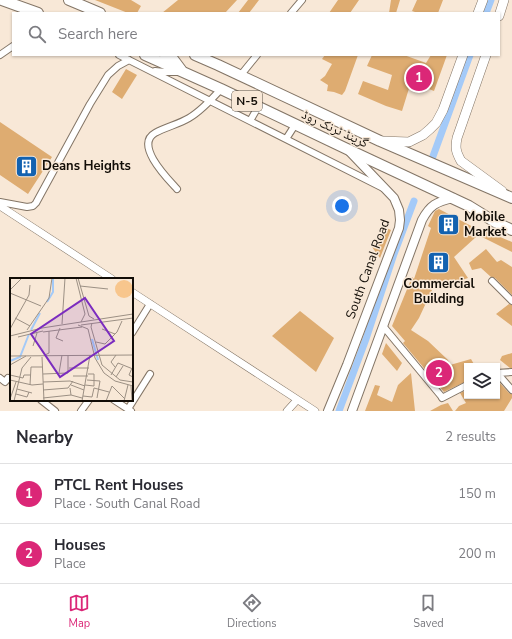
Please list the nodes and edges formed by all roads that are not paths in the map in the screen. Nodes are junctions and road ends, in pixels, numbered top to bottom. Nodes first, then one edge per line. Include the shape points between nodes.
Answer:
1 (2, 0) edge
2 (69, 0) edge
3 (302, 0) edge
4 (482, 0) edge
5 (504, 0) edge
6 (34, 12) edge
7 (98, 12) edge
8 (292, 12) edge
9 (478, 12) edge
10 (500, 13) edge
11 (12, 47) edge
12 (0, 55) edge
13 (121, 56) edge
14 (147, 56) edge
15 (167, 56) edge
16 (197, 56) edge
17 (256, 56) edge
18 (463, 56) edge
19 (486, 56) edge
20 (129, 60) junction
21 (151, 71) junction
22 (183, 72) junction
23 (240, 76) junction
24 (221, 89) junction
25 (210, 100) junction
26 (258, 107) junction
27 (250, 120) junction
28 (295, 125) junction
29 (286, 139) junction
30 (380, 141) junction
31 (347, 149) junction
32 (177, 189) dead end
33 (388, 191) junction
34 (511, 198) edge
35 (448, 199) junction
36 (0, 202) edge
37 (0, 206) edge
38 (512, 230) edge
39 (109, 278) edge
40 (492, 282) dead end
41 (133, 293) edge
42 (512, 301) edge
43 (150, 304) junction
44 (383, 326) junction
45 (133, 331) edge
46 (512, 372) edge
47 (500, 373) edge
48 (150, 374) dead end
49 (500, 376) edge
50 (10, 377) edge
51 (0, 378) edge
52 (464, 387) edge
53 (512, 390) edge
54 (297, 400) junction
55 (42, 401) edge
56 (88, 401) edge
57 (116, 401) edge
58 (129, 410) edge
59 (55, 411) edge
60 (81, 411) edge
61 (287, 411) edge
62 (315, 411) edge
63 (328, 411) edge
64 (352, 411) edge

1 - 6 highway
2 - 7 highway
3 - 8 street
4 - 9 main road
5 - 10 main road
11 - 12 street
13 - 20 street
14 - 22 highway, گرینڈ ٹرنک روڈ / N-5
15 - 22 highway via 173,59
16 - 23 highway, گرینڈ ٹرنک روڈ / N-5
17 - 23 street
18 - 30 main road via 436,123 423,135 410,142
19 - 34 main road via 457,138 457,155
20 - 21 street
20 - 36 street via 108,75 36,203 27,207
21 - 22 street
21 - 25 street
22 - 24 highway, گرینڈ ٹرنک روڈ / N-5
23 - 30 highway, گرینڈ ٹرنک روڈ / N-5
24 - 25 street
24 - 26 highway, گرینڈ ٹرنک روڈ / N-5
25 - 27 street
25 - 32 street via 189,118 154,134 149,140 148,147 157,166
26 - 27 street
26 - 28 highway, گرینڈ ٹرنک روڈ / N-5
27 - 29 street
28 - 29 street
28 - 31 highway, گرینڈ ٹرنک روڈ / N-5
29 - 33 street
30 - 34 highway, گرینڈ ٹرنک روڈ / N-5
31 - 33 main road, South Canal Road
31 - 35 highway, گرینڈ ٹرنک روڈ / N-5 via 436,190
33 - 63 main road, South Canal Road via 399,210 399,228
35 - 38 highway, گرینڈ ٹرنک روڈ / N-5 via 469,206
35 - 44 main road via 434,204 422,220
37 - 39 street
40 - 42 street
41 - 43 street
43 - 45 street
43 - 54 street
44 - 52 street via 442,398
44 - 64 main road
46 - 47 street
48 - 58 street
49 - 53 street
50 - 51 street via 5,382
54 - 61 street
54 - 62 street
55 - 59 street
56 - 60 street
57 - 58 street

